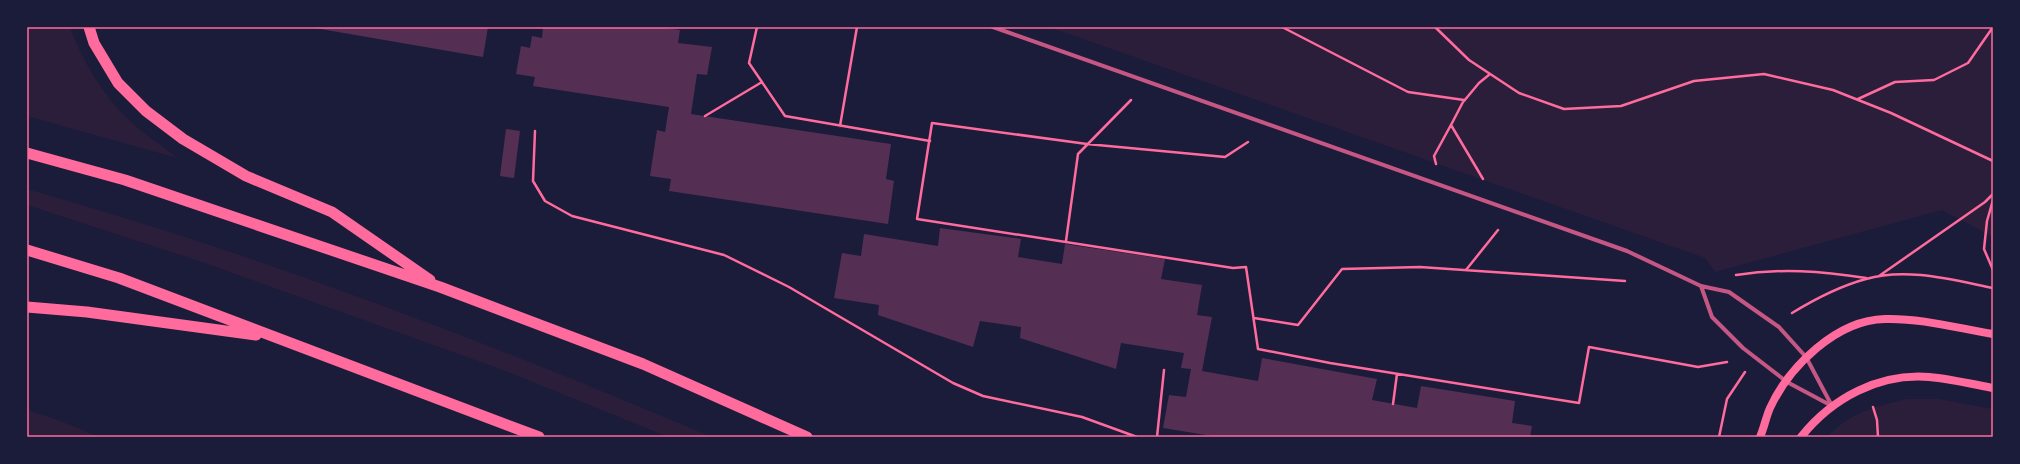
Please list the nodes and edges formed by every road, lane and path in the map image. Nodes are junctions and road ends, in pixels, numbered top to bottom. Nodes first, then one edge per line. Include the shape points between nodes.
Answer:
1 (89, 27) edge
2 (756, 27) edge
3 (857, 27) edge
4 (993, 27) edge
5 (1282, 27) edge
6 (1435, 27) edge
7 (1993, 27) edge
8 (1490, 74) junction
9 (762, 82) junction
10 (1131, 100) dead end
11 (1464, 100) junction
12 (1858, 100) junction
13 (705, 116) dead end
14 (840, 126) junction
15 (535, 131) dead end
16 (930, 141) junction
17 (1248, 142) dead end
18 (1087, 144) junction
19 (27, 153) edge
20 (1993, 161) edge
21 (1440, 186) junction
22 (1993, 194) edge
23 (1993, 200) edge
24 (1500, 207) junction
25 (1498, 230) dead end
26 (1066, 241) junction
27 (27, 250) edge
28 (1466, 270) junction
29 (1993, 270) edge
30 (1879, 276) junction
31 (1866, 278) junction
32 (1625, 281) dead end
33 (1701, 286) junction
34 (440, 287) junction
35 (1993, 288) edge
36 (27, 307) edge
37 (1791, 314) dead end
38 (1254, 318) junction
39 (1993, 334) edge
40 (274, 338) junction
41 (1806, 357) junction
42 (1727, 362) dead end
43 (1164, 370) dead end
44 (1397, 374) junction
45 (1743, 375) dead end
46 (1787, 382) junction
47 (1867, 387) junction
48 (1993, 388) edge
49 (1393, 404) dead end
50 (1832, 406) junction
51 (539, 437) edge
52 (807, 437) edge
53 (1137, 437) edge
54 (1157, 437) edge
55 (1719, 437) edge
56 (1760, 437) edge
57 (1802, 437) edge
58 (1878, 437) edge

1 - 34 highway via 94,43 118,83 146,111 189,142 246,176 332,212
2 - 9 path via 749,63
3 - 14 path
4 - 21 street
5 - 11 path via 1408,92
6 - 8 path via 1469,60
7 - 12 path via 1968,64 1934,80 1895,82
8 - 11 path
8 - 12 path via 1519,93 1564,109 1621,106 1694,81 1764,74 1833,90
9 - 13 path
9 - 14 path via 785,116
10 - 18 path
11 - 21 path via 1434,156
11 - 24 path via 1452,125
12 - 20 path
14 - 16 path
15 - 53 path via 534,180 545,201 572,216 724,255 789,287 954,383 983,396 1082,417
16 - 18 path via 932,123
16 - 26 path via 918,219
17 - 18 path via 1225,157
18 - 26 path via 1078,154
19 - 34 highway via 125,180
21 - 24 street
22 - 30 path
23 - 29 path via 1984,249
24 - 33 street via 1627,251
25 - 28 path
26 - 38 path via 1233,268 1246,267
27 - 40 highway via 119,278
28 - 32 path
28 - 38 path via 1420,267 1342,269 1298,325
30 - 31 path
30 - 35 path via 1940,278
31 - 33 path via 1818,271 1764,270 1735,275
31 - 37 path via 1817,298
33 - 41 street via 1729,292 1779,327
33 - 46 street via 1712,317 1743,348
34 - 52 highway via 643,364
36 - 40 highway via 87,312
38 - 44 path via 1258,349
39 - 41 main road via 1912,320 1883,319 1858,324 1833,336
40 - 51 highway
41 - 46 main road
41 - 50 street
42 - 44 path via 1698,367 1589,347 1579,403
43 - 54 path
44 - 49 path
45 - 55 path via 1727,398
46 - 50 street
46 - 56 main road via 1771,408
47 - 48 main road via 1889,379 1929,377
47 - 50 main road
47 - 58 path via 1877,420
50 - 57 main road

